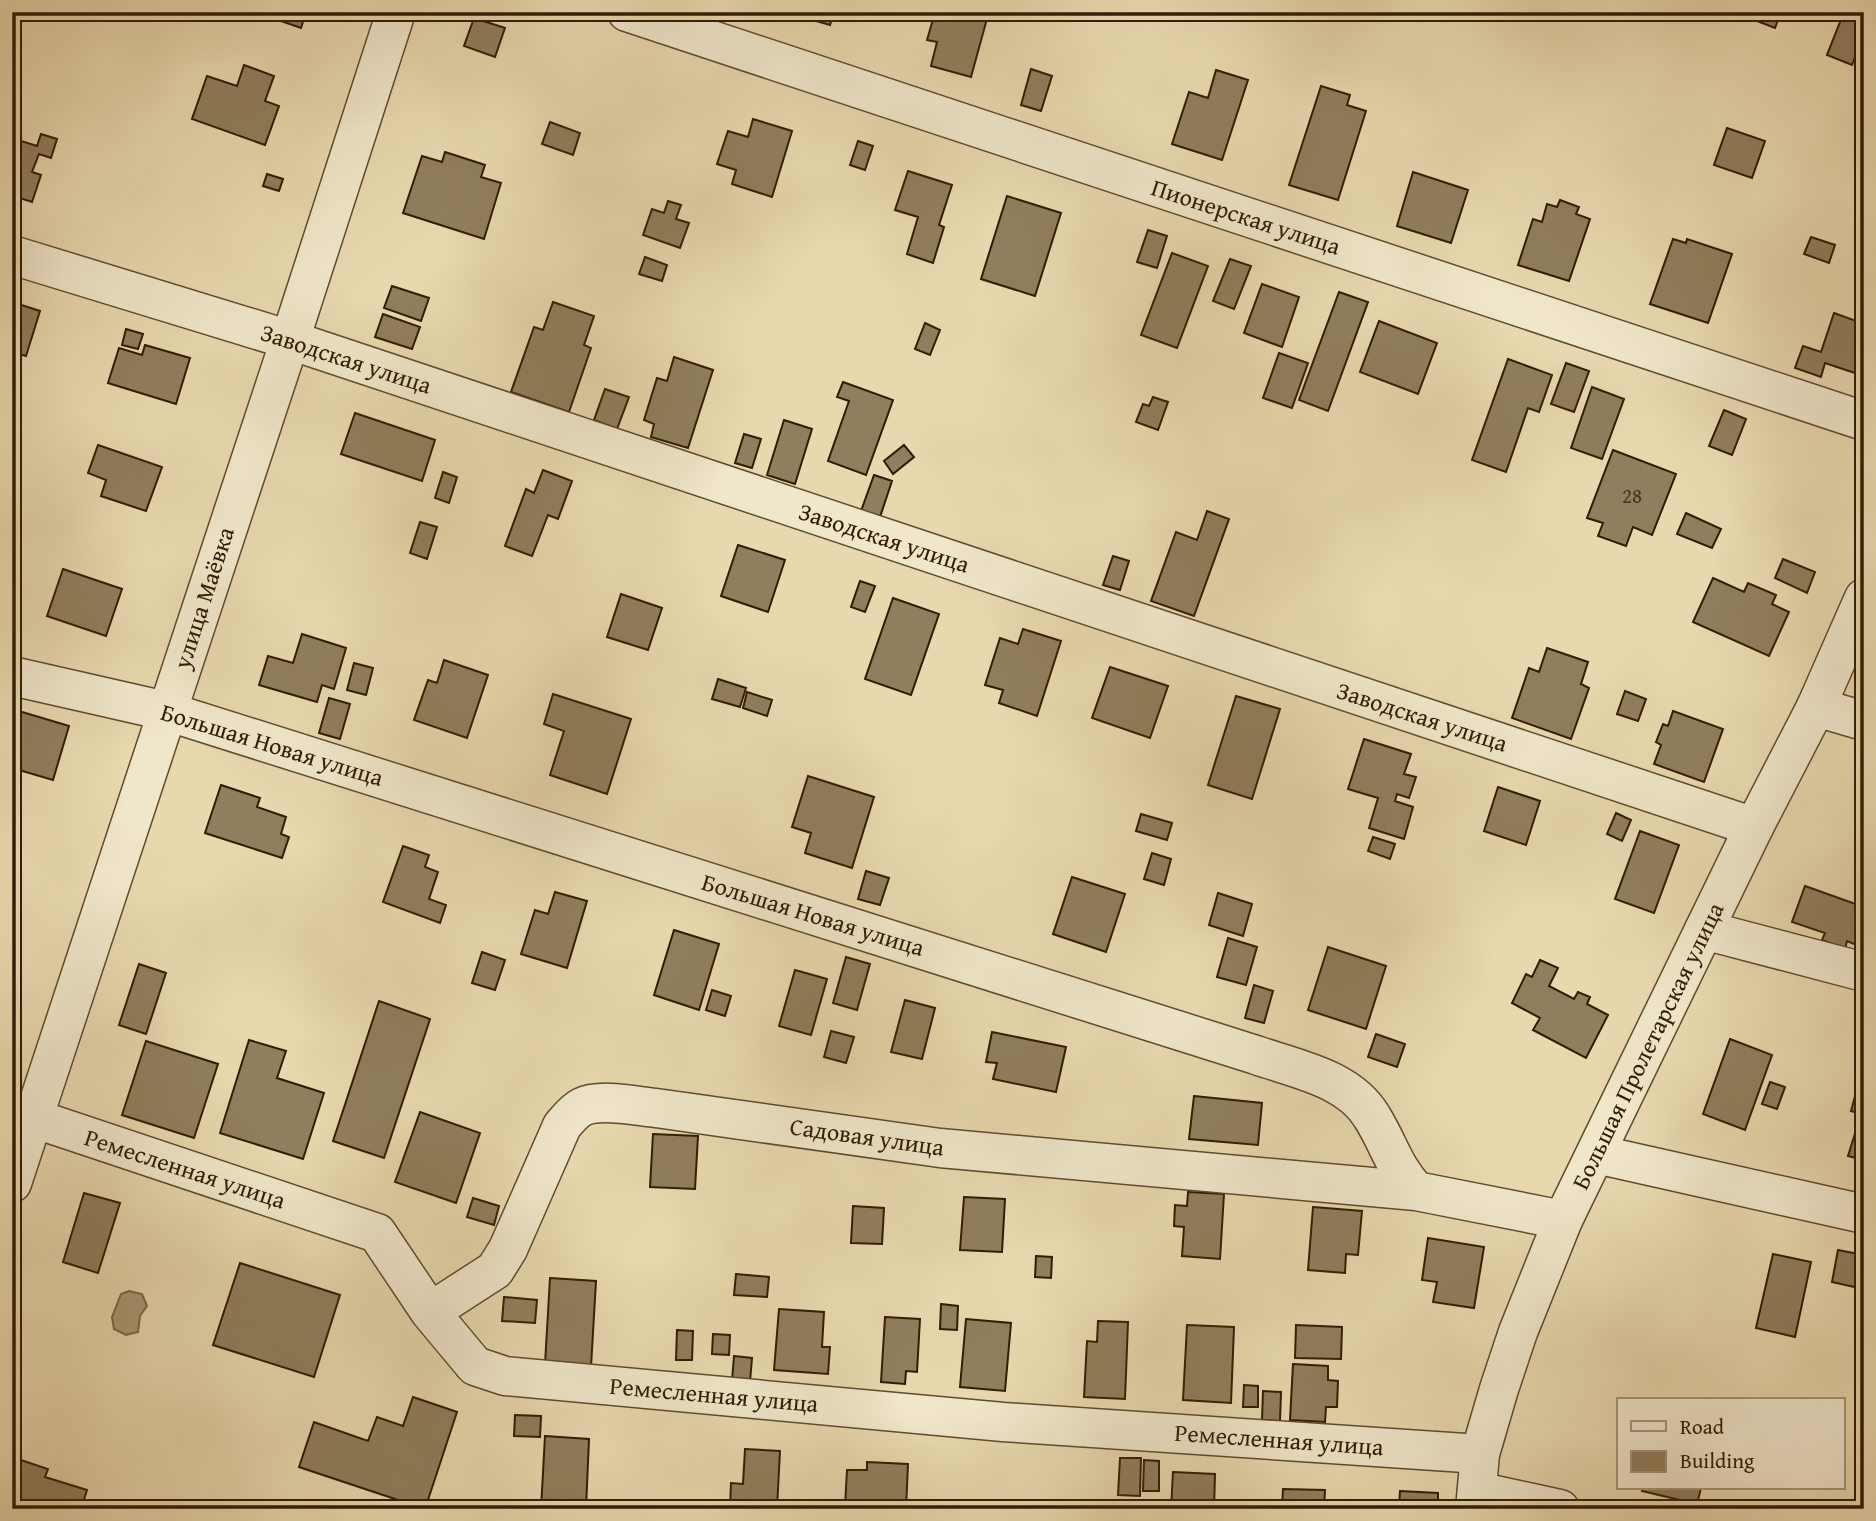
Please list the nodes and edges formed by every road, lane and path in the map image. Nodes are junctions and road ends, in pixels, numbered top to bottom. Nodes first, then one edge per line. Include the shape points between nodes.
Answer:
1 (396, 12) edge
2 (628, 12) edge
3 (12, 255) edge
4 (290, 340) junction
5 (1864, 421) edge
6 (1864, 598) edge
7 (12, 677) edge
8 (1816, 707) junction
9 (166, 711) junction
10 (1864, 721) edge
11 (1754, 827) junction
12 (1704, 930) junction
13 (1864, 972) edge
14 (23, 1115) edge
15 (1596, 1153) junction
16 (12, 1183) edge
17 (1416, 1191) junction
18 (1864, 1214) edge
19 (1563, 1220) junction
20 (430, 1312) junction
21 (1478, 1484) edge
22 (1560, 1509) edge

1 - 4 street, улица Маёвка
2 - 5 street, Пионерская улица
3 - 4 street, Заводская улица
4 - 9 street, улица Маёвка
4 - 11 street, Заводская улица
6 - 8 street, Большая Пролетарская улица
7 - 9 street, Большая Новая улица
8 - 10 street
8 - 11 street, Большая Пролетарская улица
9 - 14 street, улица Маёвка
9 - 17 street, Большая Новая улица via 1341,1085 1372,1116 1400,1173
11 - 12 street, Большая Пролетарская улица
12 - 13 street
12 - 15 street, Большая Пролетарская улица
14 - 16 street, улица Маёвка
14 - 20 street, Ремесленная улица via 377,1233
15 - 18 street
15 - 19 street, Большая Пролетарская улица
17 - 19 street
17 - 20 street, Садовая улица via 940,1148 656,1108 584,1105 562,1126 495,1270
19 - 21 street, Большая Пролетарская улица via 1518,1332
20 - 21 street, Ремесленная улица via 475,1366 505,1376 1003,1422
21 - 22 street, Ремесленная улица

